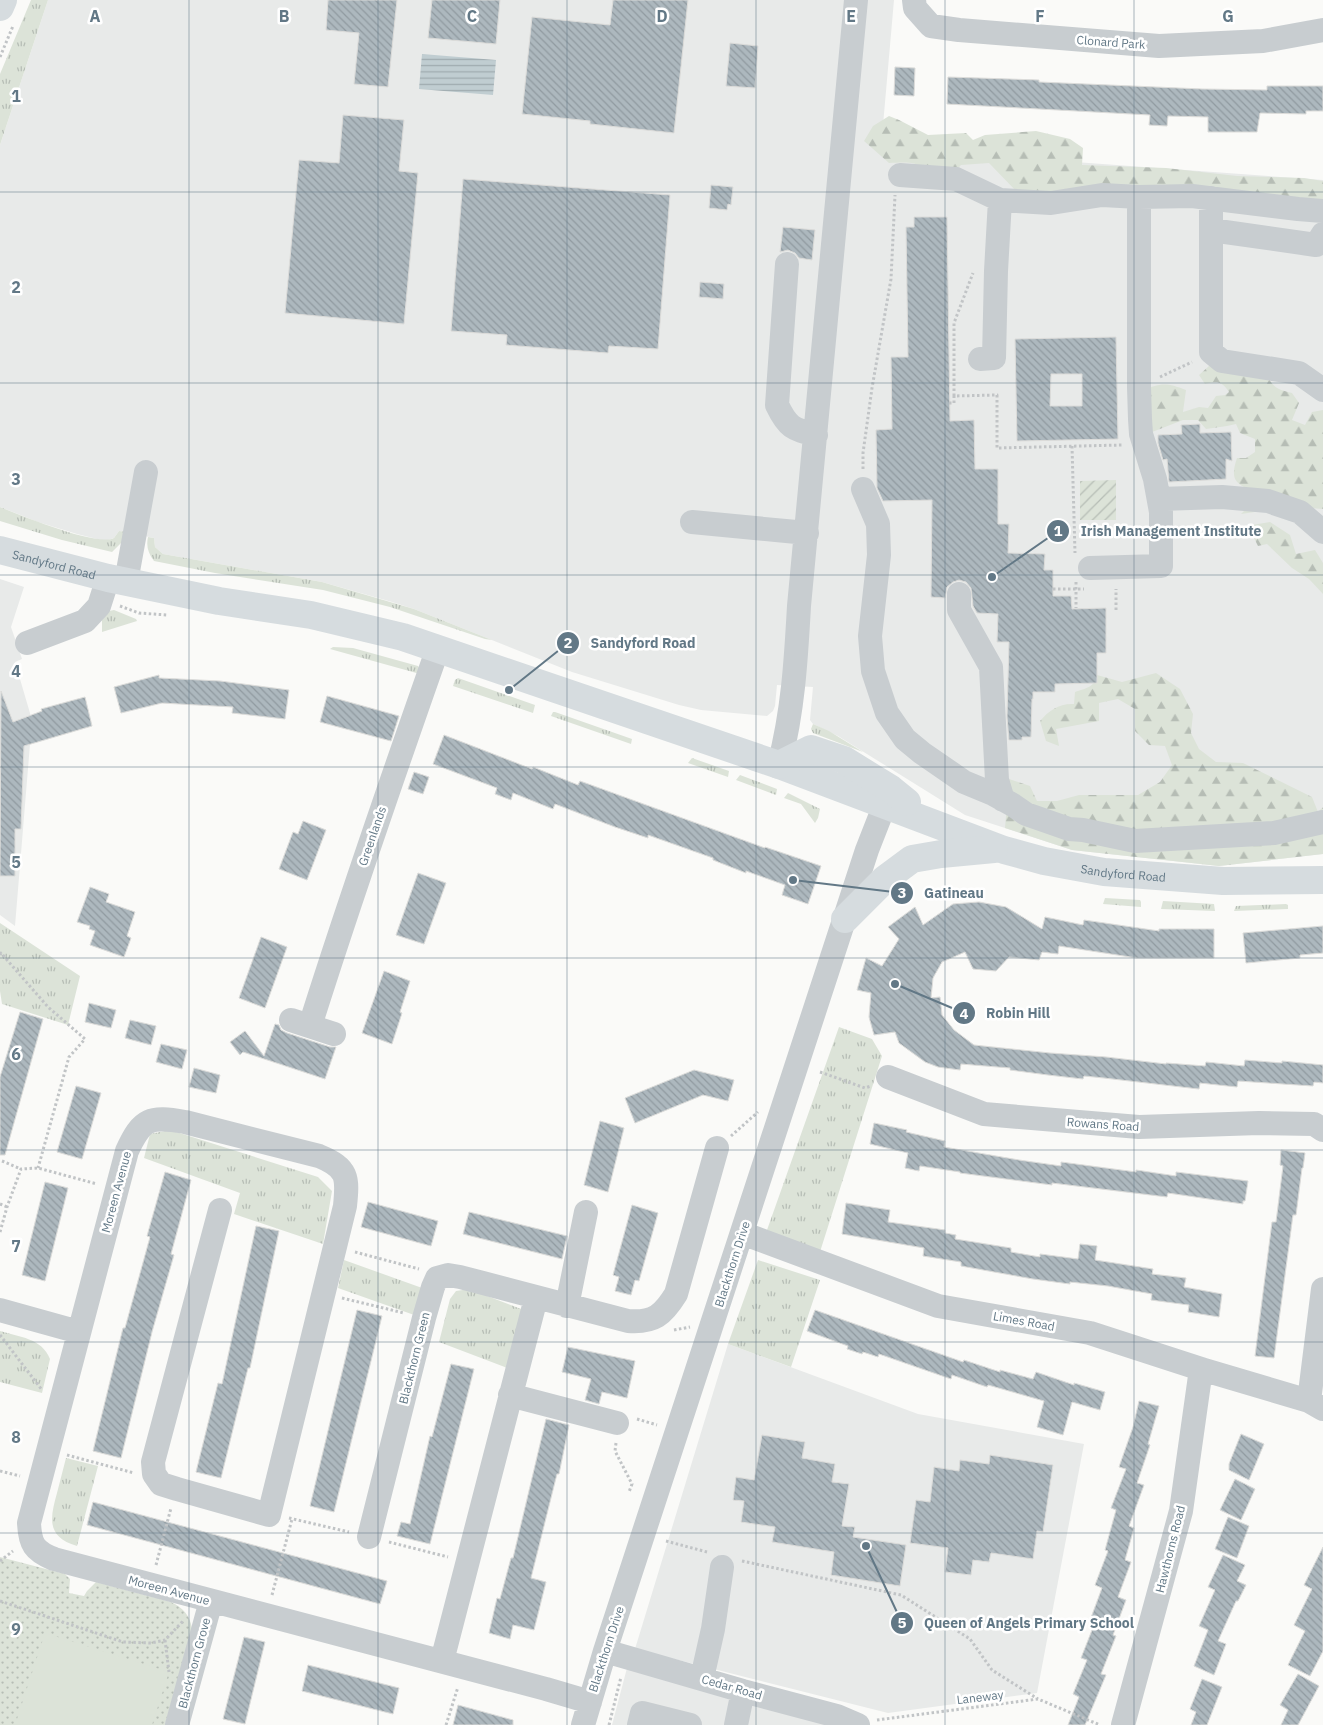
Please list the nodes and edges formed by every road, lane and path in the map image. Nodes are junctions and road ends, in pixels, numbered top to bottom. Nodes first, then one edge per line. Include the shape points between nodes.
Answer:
1 (3, 0) edge
2 (856, 0) edge
3 (914, 0) edge
4 (0, 7) edge
5 (1323, 30) edge
6 (900, 175) joint
7 (1139, 197) junction
8 (1210, 198) junction
9 (1000, 200) junction
10 (1298, 209) junction
11 (1323, 211) edge
12 (1210, 230) junction
13 (1323, 234) edge
14 (1275, 239) junction
15 (787, 264) dead end
16 (975, 269) dead end
17 (980, 359) dead end
18 (1222, 361) junction
19 (1139, 387) junction
20 (1323, 390) edge
21 (954, 396) junction
22 (949, 403) dead end
23 (816, 435) junction
24 (1125, 437) dead end
25 (1072, 446) junction
26 (146, 472) dead end
27 (863, 489) joint
28 (1159, 499) junction
29 (692, 522) dead end
30 (1323, 532) edge
31 (806, 533) junction
32 (0, 550) edge
33 (1080, 569) junction
34 (117, 580) junction
35 (1116, 585) dead end
36 (959, 594) dead end
37 (1076, 608) dead end
38 (1116, 610) dead end
39 (27, 643) dead end
40 (438, 648) junction
41 (779, 765) junction
42 (1003, 800) junction
43 (885, 804) junction
44 (932, 822) junction
45 (1323, 822) edge
46 (1001, 848) junction
47 (1323, 880) edge
48 (845, 919) junction
49 (0, 955) edge
50 (334, 1034) dead end
51 (820, 1072) dead end
52 (888, 1077) joint
53 (761, 1109) dead end
54 (1323, 1130) edge
55 (717, 1148) joint
56 (2, 1161) dead end
57 (38, 1168) junction
58 (21, 1169) junction
59 (116, 1190) junction
60 (0, 1204) edge
61 (7, 1207) junction
62 (220, 1210) dead end
63 (586, 1212) dead end
64 (0, 1232) edge
65 (742, 1233) junction
66 (335, 1246) junction
67 (438, 1278) junction
68 (1323, 1289) edge
69 (324, 1293) junction
70 (536, 1298) junction
71 (567, 1306) junction
72 (0, 1310) edge
73 (424, 1318) junction
74 (79, 1332) junction
75 (0, 1335) edge
76 (1201, 1369) junction
77 (510, 1395) junction
78 (1316, 1405) edge
79 (58, 1411) junction
80 (617, 1423) junction
81 (677, 1431) junction
82 (48, 1450) junction
83 (154, 1474) junction
84 (177, 1490) junction
85 (629, 1492) dead end
86 (292, 1519) dead end
87 (369, 1537) dead end
88 (666, 1541) dead end
89 (726, 1561) junction
90 (151, 1585) junction
91 (0, 1601) edge
92 (211, 1601) junction
93 (266, 1615) junction
94 (165, 1640) junction
95 (605, 1651) junction
96 (453, 1664) junction
97 (702, 1678) junction
98 (621, 1680) dead end
99 (166, 1681) dead end
100 (744, 1691) junction
101 (1038, 1699) junction
102 (590, 1702) junction
103 (857, 1724) edge
104 (176, 1725) edge
105 (446, 1725) edge
106 (583, 1725) edge
107 (609, 1725) edge
108 (639, 1725) edge
109 (690, 1725) edge
110 (736, 1725) edge
111 (1100, 1725) edge
112 (1123, 1725) edge

1 - 4 main road
2 - 23 street
3 - 5 street, Clonard Park via 915,8 931,26 1159,46 1263,41
6 - 9 street via 956,179
6 - 27 path via 895,192 891,279 863,453
7 - 8 street
7 - 9 street via 1102,195 1050,203
7 - 19 street
8 - 10 street
8 - 12 street
9 - 17 street via 994,358
10 - 11 street
10 - 14 street via 1291,226
12 - 14 street
12 - 18 street via 1211,352
13 - 14 street via 1316,245
15 - 23 street via 777,405 785,422 799,431
16 - 21 path via 954,322
18 - 19 path via 1194,361
18 - 20 street via 1300,373
19 - 28 street via 1141,434
21 - 22 path via 954,403
21 - 25 path via 997,394 997,448
23 - 31 street
24 - 25 path via 1125,445
25 - 33 path
26 - 34 street
27 - 42 street via 878,524 879,556 870,636 873,671 887,713 905,739 922,753 964,782
28 - 30 street via 1222,497 1268,501 1300,512
28 - 33 street via 1161,566
29 - 31 street
31 - 41 street via 794,686
32 - 34 main road, Sandyford Road
33 - 37 path
34 - 39 street, Sandyford Road via 85,621
34 - 40 main road, Sandyford Road via 360,625
35 - 38 path
36 - 42 street via 959,610 991,667 996,780
40 - 41 main road, Sandyford Road
40 - 50 street, Greenlands via 338,937 301,1023
41 - 43 main road, Sandyford Road
41 - 44 main road, Sandyford Road via 811,749 844,760 891,789
42 - 45 street via 1026,814 1055,825 1135,841 1274,833
43 - 44 main road, Sandyford Road
43 - 48 street, Blackthorn Drive
44 - 46 main road, Sandyford Road
46 - 47 main road, Sandyford Road via 1044,861 1104,872 1223,881
46 - 48 main road via 912,859 885,879
48 - 65 street, Blackthorn Drive
49 - 57 path via 48,1007 84,1039 69,1057
51 - 52 path via 865,1088
52 - 54 street, Rowans Road via 984,1114 1139,1127 1268,1123 1314,1124
53 - 55 path
55 - 71 street via 676,1294 668,1307 656,1318 643,1322
56 - 58 path
57 - 58 path
57 - 59 path
58 - 61 path
59 - 66 street, Moreen Avenue via 136,1131 150,1120 185,1122 319,1156 334,1162 345,1174 345,1206
59 - 74 street, Moreen Avenue
60 - 61 path
61 - 64 path
62 - 83 street via 153,1462
63 - 71 street
65 - 76 street, Limes Road via 938,1306 1090,1334
65 - 81 street, Blackthorn Drive
66 - 67 path via 427,1271
66 - 69 street, Moreen Avenue
67 - 70 street via 448,1275 460,1277
67 - 73 street, Blackthorn Green via 432,1287
68 - 78 street
69 - 73 path
69 - 84 street, Moreen Avenue via 269,1514
70 - 71 street
70 - 77 street
72 - 74 street
73 - 87 street, Blackthorn Green
74 - 79 street, Moreen Avenue
75 - 79 path
76 - 78 street, Limes Road
76 - 112 street, Hawthorns Road via 1181,1511
77 - 80 street
77 - 96 street
79 - 82 street, Moreen Avenue
80 - 81 path via 631,1417
80 - 85 path via 615,1451 632,1484
81 - 95 street, Blackthorn Drive
82 - 83 path via 139,1475
82 - 90 street, Moreen Avenue via 29,1523 34,1546 54,1559
83 - 84 street, Moreen Avenue via 162,1484
84 - 90 path
86 - 93 path
88 - 89 path
89 - 97 street
89 - 101 path via 901,1595 970,1639 992,1670
90 - 92 street, Moreen Avenue
91 - 94 path via 123,1642
92 - 93 street, Moreen Avenue
92 - 94 path via 183,1621
92 - 104 street, Blackthorn Grove
93 - 96 street, Moreen Avenue
94 - 99 path via 169,1672
95 - 97 street, Cedar Road
95 - 102 street, Blackthorn Drive
96 - 102 street, Moreen Avenue
96 - 105 path
97 - 100 street, Cedar Road
98 - 107 path
100 - 103 street, Cedar Road
100 - 110 street
101 - 103 path, Laneway
101 - 111 path, Laneway
102 - 106 street, Blackthorn Drive
108 - 109 street via 642,1713

